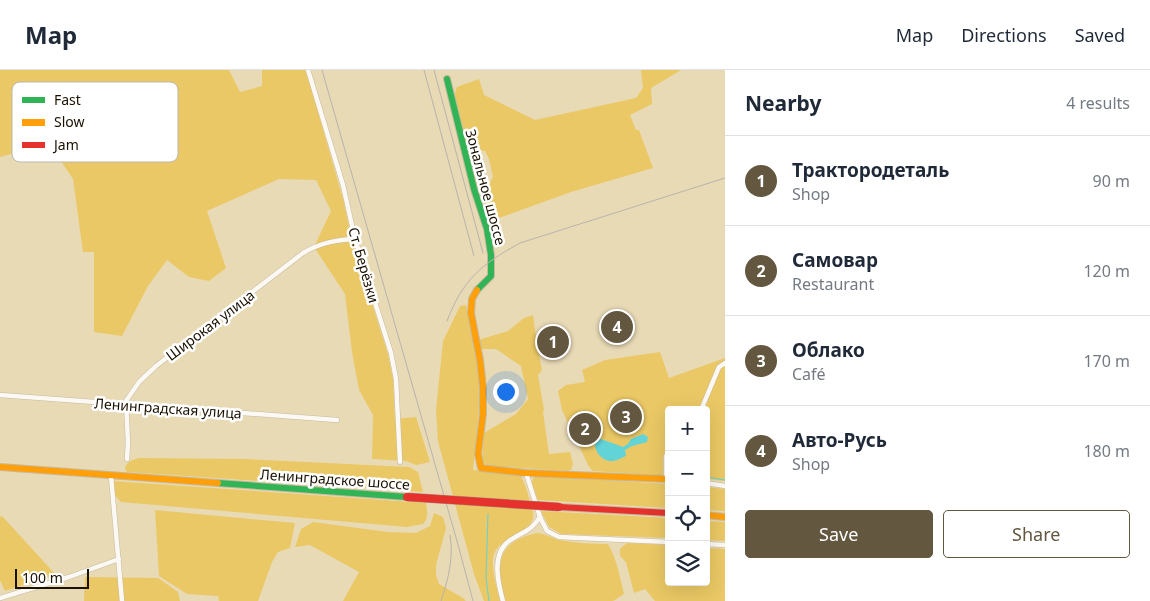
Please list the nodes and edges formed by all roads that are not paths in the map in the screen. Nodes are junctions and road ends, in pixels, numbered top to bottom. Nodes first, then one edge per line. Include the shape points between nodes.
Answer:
1 (308, 70) edge
2 (447, 79) dead end
3 (355, 239) junction
4 (725, 363) edge
5 (0, 395) edge
6 (125, 404) junction
7 (703, 406) edge
8 (336, 420) dead end
9 (127, 459) dead end
10 (400, 462) dead end
11 (0, 467) edge
12 (526, 473) junction
13 (111, 476) junction
14 (665, 479) edge
15 (710, 484) edge
16 (725, 486) edge
17 (665, 513) edge
18 (710, 515) edge
19 (725, 516) edge
20 (540, 518) junction
21 (665, 542) edge
22 (710, 544) edge
23 (725, 545) edge
24 (119, 559) junction
25 (0, 598) edge
26 (122, 601) edge
27 (503, 601) edge

1 - 3 street, Ст. Берёзки via 343,185
2 - 12 main road, Зональное шоссе via 491,255 492,276 476,292 471,305 483,390 478,462 481,468
3 - 6 street, Широкая улица via 330,241 303,253 156,366 139,382
3 - 10 street, Ст. Берёзки via 391,353
4 - 7 street via 719,367
5 - 6 street, Ленинградская улица
6 - 8 street, Ленинградская улица
6 - 9 street
11 - 13 main road, Ленинградское шоссе
12 - 14 main road
12 - 20 street
13 - 17 main road, Ленинградское шоссе, bridge
13 - 24 street
15 - 16 street
18 - 19 main road
20 - 21 street via 547,531 559,537
20 - 27 street via 532,528 502,547 498,556 498,578
22 - 23 street
24 - 25 street
24 - 26 street

